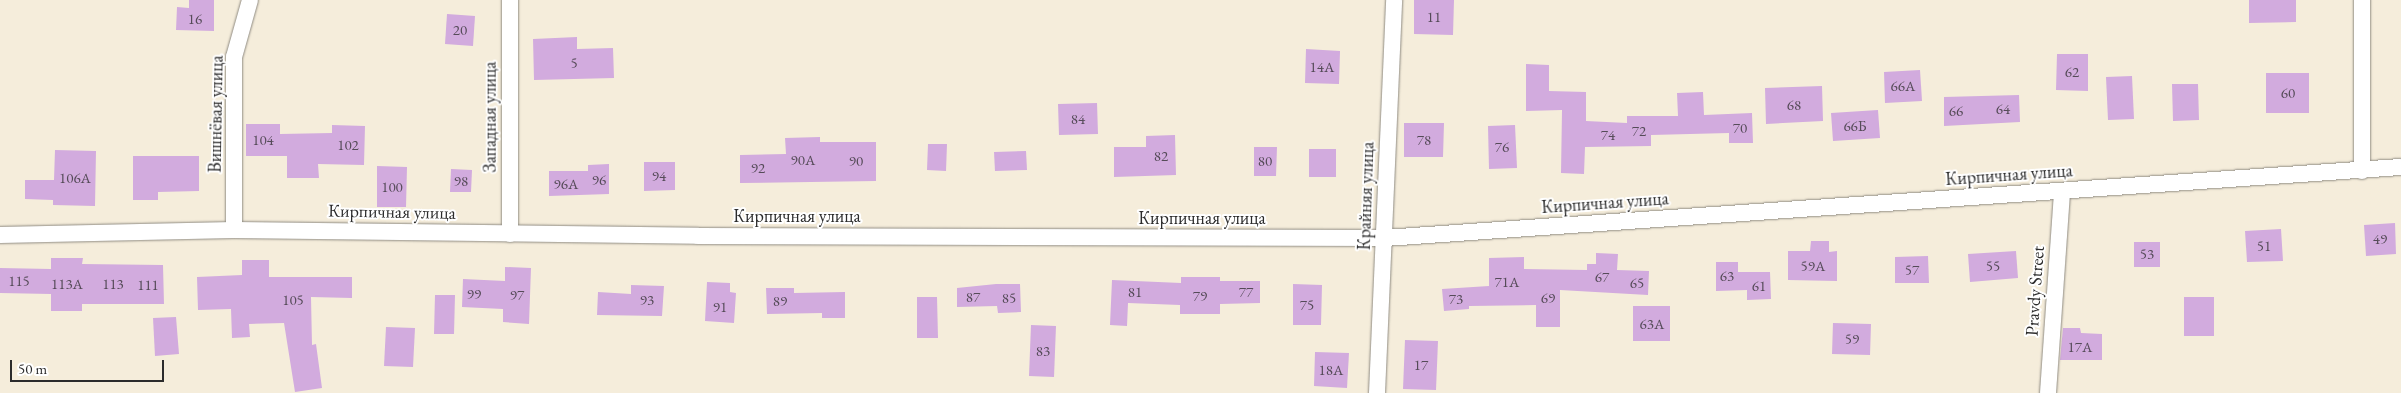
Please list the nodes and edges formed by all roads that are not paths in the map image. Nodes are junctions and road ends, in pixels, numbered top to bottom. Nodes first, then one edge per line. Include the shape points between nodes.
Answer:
1 (250, 0) edge
2 (510, 0) edge
3 (1394, 0) edge
4 (2362, 0) edge
5 (2401, 167) edge
6 (2362, 170) junction
7 (2062, 191) junction
8 (234, 230) junction
9 (510, 234) junction
10 (0, 235) edge
11 (1385, 238) junction
12 (1377, 393) edge
13 (2048, 393) edge

1 - 8 street, Вишнёвая улица via 234,57
2 - 9 street, Западная улица
3 - 11 street, Крайняя улица
4 - 6 street
5 - 6 street, Кирпичная улица
6 - 7 street, Кирпичная улица
7 - 11 street, Кирпичная улица
7 - 13 street, Pravdy Street
8 - 9 street, Кирпичная улица
8 - 10 street, Кирпичная улица
9 - 11 street, Кирпичная улица
11 - 12 street, Крайняя улица

